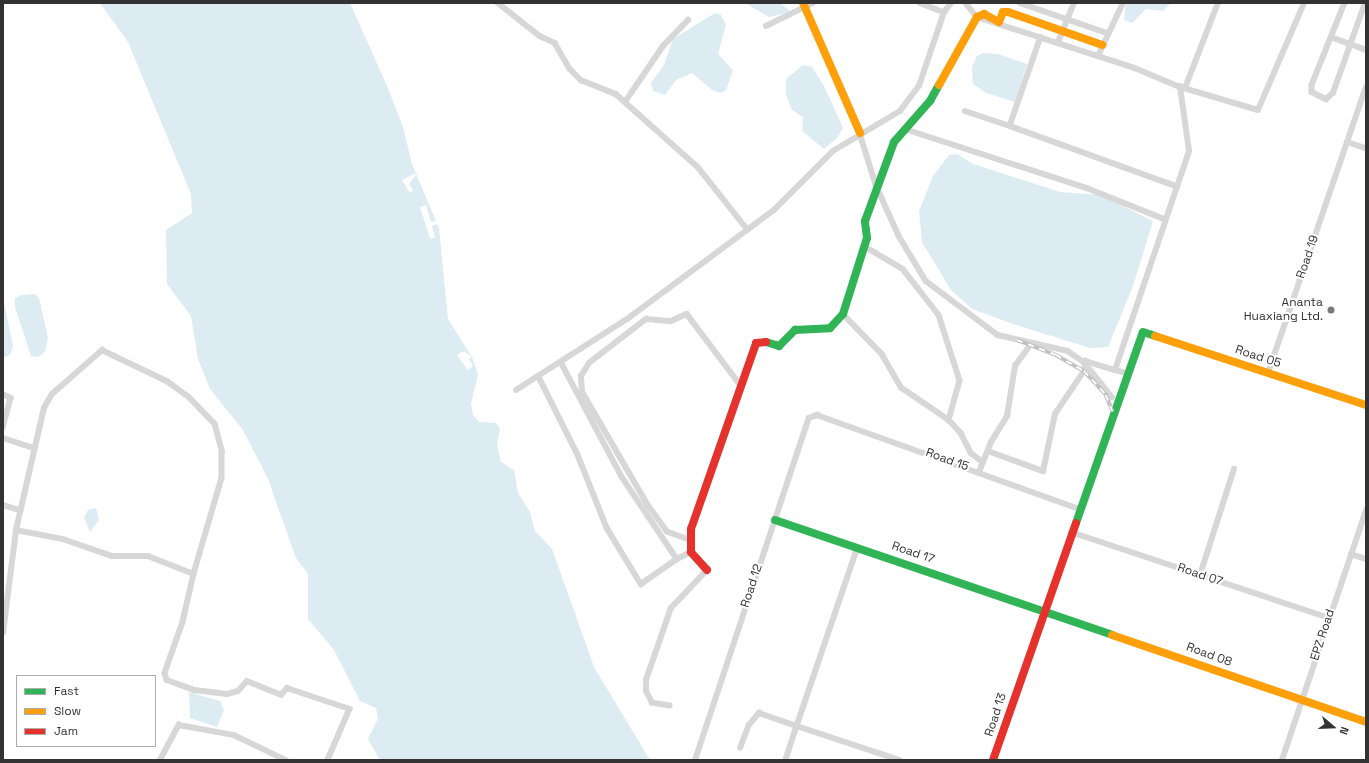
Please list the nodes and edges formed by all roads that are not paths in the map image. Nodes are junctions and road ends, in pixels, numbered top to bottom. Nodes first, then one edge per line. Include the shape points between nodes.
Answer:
1 (498, 3) edge
2 (510, 3) edge
3 (813, 3) edge
4 (920, 3) edge
5 (951, 3) edge
6 (966, 3) edge
7 (1020, 3) edge
8 (1074, 3) edge
9 (1123, 3) edge
10 (1218, 3) edge
11 (1304, 3) edge
12 (1345, 3) edge
13 (1365, 3) edge
14 (928, 4) edge
15 (804, 6) edge
16 (506, 9) junction
17 (944, 12) junction
18 (977, 17) junction
19 (688, 20) dead end
20 (1067, 20) junction
21 (766, 26) dead end
22 (1062, 31) junction
23 (1107, 33) junction
24 (1042, 37) junction
25 (1331, 37) junction
26 (1058, 42) junction
27 (1351, 44) junction
28 (1102, 45) junction
29 (1366, 50) edge
30 (1098, 56) junction
31 (1182, 87) junction
32 (1366, 87) edge
33 (625, 102) junction
34 (964, 111) dead end
35 (1010, 126) junction
36 (905, 129) junction
37 (860, 133) junction
38 (1347, 142) junction
39 (1366, 148) edge
40 (1176, 186) junction
41 (877, 187) junction
42 (1164, 219) junction
43 (748, 230) junction
44 (864, 246) junction
45 (843, 314) junction
46 (1143, 332) joint
47 (1028, 348) dead end
48 (562, 364) junction
49 (1115, 370) junction
50 (1268, 373) junction
51 (1128, 374) junction
52 (539, 377) junction
53 (742, 388) junction
54 (516, 390) dead end
55 (3, 394) edge
56 (1112, 397) dead end
57 (1366, 405) edge
58 (813, 415) joint
59 (949, 420) junction
60 (3, 427) edge
61 (3, 438) edge
62 (34, 448) junction
63 (988, 451) junction
64 (983, 462) junction
65 (1234, 469) dead end
66 (979, 472) junction
67 (3, 505) edge
68 (1080, 509) junction
69 (19, 510) junction
70 (1366, 510) edge
71 (774, 520) junction
72 (16, 530) junction
73 (1072, 532) junction
74 (689, 540) junction
75 (858, 547) junction
76 (691, 552) junction
77 (1351, 554) junction
78 (677, 559) junction
79 (1366, 559) edge
80 (708, 569) joint
81 (194, 574) junction
82 (1200, 575) junction
83 (1044, 610) junction
84 (1329, 618) junction
85 (3, 633) edge
86 (1302, 701) junction
87 (670, 706) dead end
88 (1366, 722) edge
89 (797, 726) junction
90 (740, 748) dead end
91 (160, 760) edge
92 (286, 760) edge
93 (328, 760) edge
94 (695, 760) edge
95 (786, 760) edge
96 (900, 760) edge
97 (993, 760) edge
98 (1282, 760) edge

1 - 16 street
2 - 16 street
3 - 15 street
4 - 14 street
5 - 17 street
6 - 18 street
7 - 20 street
8 - 20 street
9 - 23 street
10 - 31 street
11 - 31 street via 1258,110
12 - 25 street
13 - 27 street
14 - 17 street
15 - 21 street
15 - 37 street
16 - 33 street via 558,47 570,69 581,80 610,90
17 - 37 street via 912,98 886,122
18 - 22 street via 984,14 999,22 1003,12 1008,12
18 - 24 street
18 - 36 street via 930,102
19 - 33 street via 663,46
20 - 22 street
20 - 23 street
22 - 26 street
22 - 28 street
23 - 28 street
24 - 26 street
24 - 35 street
25 - 27 street
25 - 27 street via 1311,89 1326,99 1333,93
26 - 30 street
27 - 29 street
28 - 30 street
30 - 31 street
31 - 40 street via 1189,151
32 - 38 street, Road 19
33 - 43 street via 698,167
34 - 35 street
35 - 40 street
36 - 41 street via 894,142
36 - 42 street via 1087,188
37 - 41 street
37 - 43 street via 819,163 774,210
38 - 39 street
38 - 50 street, Road 19
40 - 42 street
41 - 44 street via 865,221
41 - 56 street via 919,272 934,289 998,335 1068,351 1084,362
42 - 49 street
43 - 48 street
44 - 45 street via 855,288
44 - 59 street via 903,269 939,315 960,381
45 - 53 street via 830,328 795,330 780,346 758,340
45 - 59 street via 882,354 902,388
46 - 50 street, Road 05
46 - 51 street, Road 13
47 - 63 street via 1015,366 1007,416
48 - 52 street
48 - 78 street via 622,477
49 - 51 street
49 - 63 street via 1085,361 1084,371 1056,414 1043,471
50 - 57 street, Road 05
51 - 68 street, Road 13
52 - 54 street
52 - 78 street via 578,455 607,528 641,584
53 - 74 street
53 - 74 street via 687,314 671,322 646,319 589,363 581,376 582,392 648,506 667,532
55 - 60 street via 12,398
58 - 66 street, Road 15
58 - 71 street, Road 12 via 809,418
59 - 64 street via 961,433 971,453
61 - 62 street
62 - 69 street
62 - 81 street via 48,398 102,350 167,381 189,397 215,424 223,464 218,498 198,551
63 - 64 street
64 - 66 street
65 - 82 street
66 - 68 street, Road 15
67 - 69 street
68 - 73 street, Road 13
69 - 72 street
70 - 77 street, EPZ Road
71 - 75 street, Road 17
71 - 94 street, Road 12
72 - 81 street via 63,539 112,556 148,556
72 - 85 street
73 - 82 street, Road 07
73 - 83 street, Road 13
74 - 76 street
75 - 83 street, Road 17
75 - 89 street
76 - 78 street
76 - 80 street
77 - 79 street
77 - 84 street, EPZ Road
80 - 87 street via 671,608 646,680 646,690 652,703
81 - 93 street via 183,622 165,673 167,680 195,690 227,694 238,691 247,681 281,695 287,688 350,709
82 - 84 street, Road 07
83 - 86 street, Road 08
83 - 97 street, Road 13
84 - 86 street, EPZ Road
86 - 88 street, Road 08
86 - 98 street, EPZ Road
89 - 90 street via 759,714 749,725
89 - 95 street
89 - 96 street
91 - 92 street via 179,725 234,734

